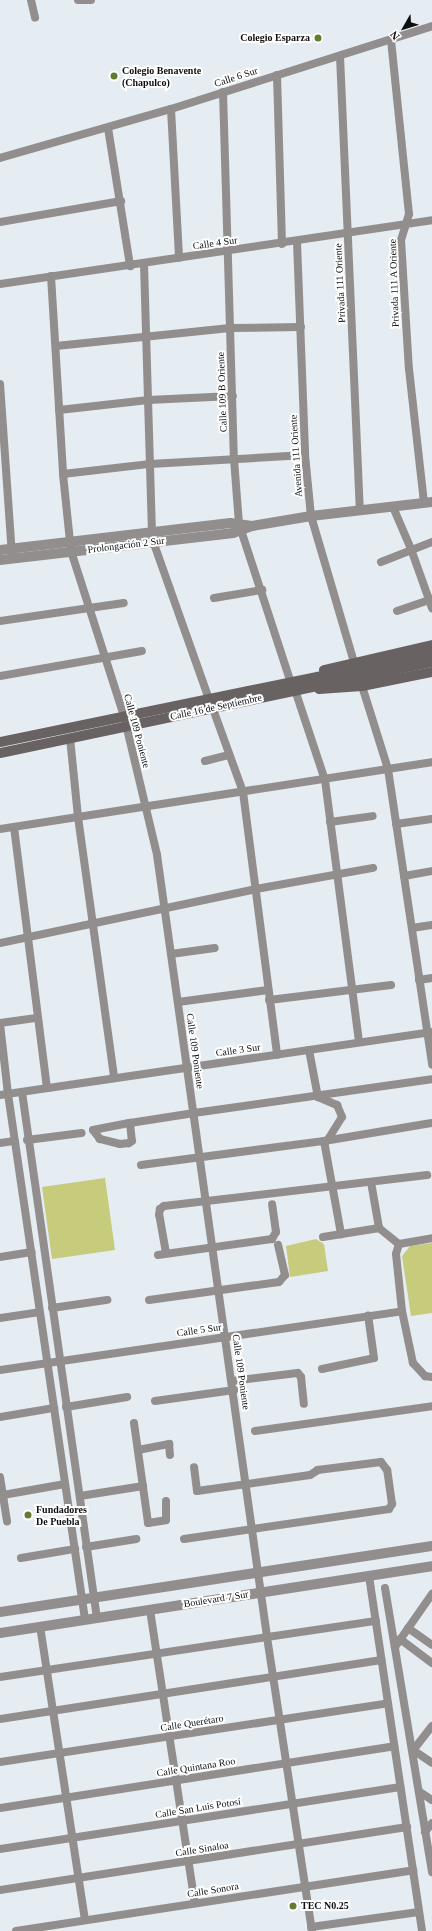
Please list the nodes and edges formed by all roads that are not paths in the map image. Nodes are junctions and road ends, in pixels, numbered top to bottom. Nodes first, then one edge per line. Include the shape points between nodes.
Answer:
1 (31, 0) edge
2 (78, 0) edge
3 (91, 0) edge
4 (35, 18) dead end
5 (432, 26) edge
6 (391, 40) junction
7 (340, 56) junction
8 (277, 75) junction
9 (223, 92) junction
10 (171, 109) junction
11 (108, 128) junction
12 (0, 158) edge
13 (121, 201) junction
14 (432, 220) edge
15 (0, 222) edge
16 (407, 223) junction
17 (347, 233) junction
18 (297, 242) junction
19 (282, 244) junction
20 (226, 251) junction
21 (179, 258) junction
22 (144, 264) junction
23 (130, 266) junction
24 (51, 276) junction
25 (0, 284) edge
26 (301, 327) junction
27 (230, 328) junction
28 (146, 335) junction
29 (56, 346) junction
30 (0, 384) edge
31 (233, 396) junction
32 (148, 400) junction
33 (59, 410) junction
34 (305, 456) junction
35 (234, 459) junction
36 (150, 464) junction
37 (63, 474) junction
38 (428, 502) edge
39 (393, 506) junction
40 (360, 510) junction
41 (311, 516) junction
42 (240, 527) junction
43 (153, 537) junction
44 (432, 542) edge
45 (70, 546) junction
46 (411, 549) junction
47 (0, 550) edge
48 (12, 553) junction
49 (0, 560) edge
50 (381, 562) dead end
51 (262, 590) junction
52 (214, 598) dead end
53 (431, 602) edge
54 (124, 603) dead end
55 (90, 607) junction
56 (397, 611) dead end
57 (0, 621) edge
58 (432, 645) edge
59 (142, 652) dead end
60 (432, 653) edge
61 (106, 658) junction
62 (354, 662) junction
63 (432, 662) edge
64 (432, 672) edge
65 (0, 676) edge
66 (333, 678) junction
67 (305, 684) junction
68 (293, 686) junction
69 (362, 686) junction
70 (211, 704) junction
71 (125, 721) junction
72 (70, 738) junction
73 (0, 742) edge
74 (0, 753) edge
75 (229, 755) junction
76 (205, 761) dead end
77 (432, 762) edge
78 (388, 769) junction
79 (325, 780) junction
80 (243, 792) junction
81 (147, 807) junction
82 (373, 816) dead end
83 (78, 817) junction
84 (432, 818) edge
85 (330, 822) junction
86 (396, 824) junction
87 (14, 826) junction
88 (0, 829) edge
89 (373, 868) dead end
90 (432, 872) edge
91 (337, 875) junction
92 (404, 876) junction
93 (256, 889) junction
94 (165, 909) junction
95 (93, 923) junction
96 (432, 925) edge
97 (412, 928) junction
98 (28, 937) junction
99 (0, 943) edge
100 (215, 948) dead end
101 (172, 954) junction
102 (432, 978) edge
103 (419, 980) junction
104 (391, 985) dead end
105 (352, 989) junction
106 (268, 990) junction
107 (269, 1000) junction
108 (178, 1002) junction
109 (37, 1018) junction
110 (0, 1027) edge
111 (430, 1032) edge
112 (359, 1042) junction
113 (309, 1050) junction
114 (276, 1055) junction
115 (432, 1065) edge
116 (187, 1068) junction
117 (114, 1078) junction
118 (432, 1079) edge
119 (47, 1088) junction
120 (22, 1092) junction
121 (4, 1095) edge
122 (318, 1097) junction
123 (194, 1113) junction
124 (432, 1123) edge
125 (126, 1124) dead end
126 (82, 1133) dead end
127 (27, 1140) junction
128 (15, 1141) junction
129 (326, 1141) junction
130 (0, 1144) edge
131 (200, 1158) junction
132 (141, 1165) dead end
133 (31, 1166) junction
134 (19, 1168) junction
135 (427, 1176) dead end
136 (371, 1182) junction
137 (333, 1186) junction
138 (207, 1201) junction
139 (272, 1204) dead end
140 (379, 1228) junction
141 (341, 1234) junction
142 (323, 1237) dead end
143 (432, 1238) edge
144 (399, 1244) junction
145 (278, 1245) dead end
146 (213, 1247) junction
147 (32, 1252) junction
148 (0, 1257) edge
149 (48, 1288) junction
150 (37, 1289) junction
151 (219, 1289) junction
152 (107, 1300) dead end
153 (149, 1300) dead end
154 (52, 1308) junction
155 (402, 1311) junction
156 (40, 1312) junction
157 (368, 1315) junction
158 (0, 1318) edge
159 (225, 1336) junction
160 (59, 1361) junction
161 (47, 1363) junction
162 (322, 1368) dead end
163 (0, 1370) edge
164 (432, 1377) edge
165 (232, 1381) junction
166 (234, 1390) junction
167 (127, 1397) dead end
168 (155, 1401) dead end
169 (304, 1404) dead end
170 (66, 1406) junction
171 (432, 1406) edge
172 (54, 1408) junction
173 (0, 1417) edge
174 (134, 1423) dead end
175 (70, 1431) junction
176 (58, 1432) junction
177 (255, 1432) dead end
178 (138, 1450) junction
179 (170, 1455) dead end
180 (194, 1467) dead end
181 (0, 1477) edge
182 (66, 1484) junction
183 (247, 1484) junction
184 (143, 1486) junction
185 (3, 1495) junction
186 (80, 1496) junction
187 (166, 1501) dead end
188 (7, 1521) dead end
189 (83, 1524) junction
190 (71, 1525) junction
191 (253, 1529) junction
192 (136, 1539) dead end
193 (184, 1539) dead end
194 (432, 1546) edge
195 (86, 1547) junction
196 (75, 1549) junction
197 (21, 1558) dead end
198 (432, 1566) edge
199 (259, 1572) junction
200 (369, 1576) junction
201 (385, 1588) dead end
202 (262, 1592) junction
203 (432, 1594) edge
204 (93, 1596) junction
205 (82, 1598) junction
206 (150, 1610) junction
207 (0, 1612) edge
208 (97, 1618) junction
209 (85, 1619) junction
210 (376, 1621) junction
211 (40, 1626) junction
212 (408, 1628) junction
213 (0, 1633) edge
214 (267, 1637) junction
215 (400, 1639) junction
216 (432, 1646) edge
217 (395, 1647) junction
218 (156, 1654) junction
219 (381, 1660) junction
220 (432, 1663) edge
221 (46, 1670) junction
222 (0, 1677) edge
223 (273, 1677) junction
224 (163, 1694) junction
225 (388, 1703) junction
226 (53, 1712) junction
227 (0, 1719) edge
228 (279, 1720) junction
229 (432, 1726) edge
230 (169, 1736) junction
231 (394, 1746) junction
232 (413, 1750) junction
233 (59, 1753) junction
234 (0, 1762) edge
235 (286, 1763) junction
236 (432, 1763) edge
237 (176, 1780) junction
238 (400, 1787) junction
239 (420, 1792) junction
240 (66, 1797) junction
241 (432, 1800) edge
242 (291, 1804) junction
243 (0, 1808) edge
244 (181, 1821) junction
245 (432, 1823) edge
246 (407, 1827) junction
247 (425, 1832) junction
248 (71, 1838) junction
249 (298, 1844) junction
250 (0, 1849) edge
251 (188, 1861) junction
252 (413, 1870) junction
253 (432, 1872) edge
254 (78, 1878) junction
255 (305, 1886) junction
256 (0, 1890) edge
257 (195, 1903) junction
258 (419, 1912) junction
259 (85, 1920) junction
260 (311, 1929) edge
261 (16, 1931) edge
262 (422, 1931) edge

1 - 4 street
2 - 3 street
5 - 6 street, Calle 6 Sur
6 - 7 street, Calle 6 Sur
6 - 16 street, Privada 111 A Oriente via 409,214
7 - 8 street, Calle 6 Sur
7 - 17 street, Privada 111 Oriente
8 - 9 street, Calle 6 Sur
8 - 19 street
9 - 10 street, Calle 6 Sur
9 - 20 street, Calle 109 B Oriente
10 - 11 street, Calle 6 Sur
10 - 21 street
11 - 12 street, Calle 6 Sur
11 - 13 street
13 - 15 street
13 - 23 street
14 - 16 street, Calle 4 Sur
16 - 17 street, Calle 4 Sur
16 - 38 street, Privada 111 A Oriente via 401,240 408,354
17 - 18 street, Calle 4 Sur
17 - 40 street, Privada 111 Oriente
18 - 19 street, Calle 4 Sur
18 - 26 street, Avenida 111 Oriente
19 - 20 street, Calle 4 Sur
20 - 21 street, Calle 4 Sur
20 - 27 street, Calle 109 B Oriente
21 - 22 street, Calle 4 Sur
22 - 23 street, Calle 4 Sur
22 - 28 street
23 - 24 street, Calle 4 Sur
24 - 25 street, Calle 4 Sur
24 - 29 street, Calle 109 Poniente
26 - 27 street
26 - 34 street, Avenida 111 Oriente
27 - 28 street
27 - 31 street, Calle 109 B Oriente
28 - 29 street
28 - 32 street
29 - 33 street, Calle 109 Poniente
30 - 48 street
31 - 32 street
31 - 35 street, Calle 109 B Oriente
32 - 33 street
32 - 36 street
33 - 37 street, Calle 109 Poniente
34 - 35 street
34 - 41 street, Avenida 111 Oriente
35 - 36 street
35 - 42 street, Calle 109 B Oriente
36 - 37 street
36 - 43 street
37 - 45 street, Calle 109 Poniente
38 - 39 street, Prolongación 2 Sur
39 - 40 street, Prolongación 2 Sur
39 - 46 street
40 - 41 street, Prolongación 2 Sur
41 - 42 street, Prolongación 2 Sur
41 - 62 street, Avenida 111 Oriente
42 - 43 street, Prolongación 2 Sur
42 - 51 street, Calle 109 B Oriente
43 - 45 street, Prolongación 2 Sur
43 - 70 street
44 - 46 street
45 - 48 street, Prolongación 2 Sur
45 - 55 street, Calle 109 Poniente
46 - 50 street
46 - 53 street
47 - 48 street, Prolongación 2 Sur
48 - 49 street, Prolongación 2 Sur
51 - 52 street
51 - 68 street, Calle 109 B Oriente
53 - 56 street
54 - 55 street
55 - 57 street
55 - 61 street, Calle 109 Poniente
58 - 62 main road
59 - 61 street
60 - 66 main road, Calle 16 de Septiembre
61 - 65 street
61 - 71 street, Calle 109 Poniente
62 - 67 main road via 319,672
63 - 66 main road, Calle 16 de Septiembre
64 - 69 main road
66 - 67 main road, Calle 16 de Septiembre
67 - 68 main road, Calle 16 de Septiembre
67 - 69 main road via 336,690
68 - 70 main road, Calle 16 de Septiembre
68 - 79 street, Calle 109 B Oriente
69 - 78 street
70 - 71 main road, Calle 16 de Septiembre
70 - 75 street
71 - 72 main road, Calle 16 de Septiembre
71 - 73 main road, Calle 16 de Septiembre
71 - 81 street, Calle 109 Poniente
72 - 74 main road, Calle 16 de Septiembre
72 - 83 street
75 - 76 street
75 - 80 street
77 - 78 street
78 - 79 street
78 - 86 street
79 - 80 street
79 - 85 street, Calle 109 B Oriente
80 - 81 street
80 - 93 street
81 - 83 street
81 - 94 street, Calle 109 Poniente
82 - 85 street
83 - 87 street
83 - 95 street
84 - 86 street
85 - 91 street, Calle 109 B Oriente
86 - 92 street
87 - 88 street
87 - 98 street
89 - 91 street
90 - 92 street
91 - 93 street
91 - 105 street, Calle 109 B Oriente
92 - 97 street
93 - 94 street
93 - 106 street
94 - 95 street
94 - 101 street, Calle 109 Poniente
95 - 98 street
95 - 117 street
96 - 97 street
97 - 103 street
98 - 99 street
98 - 109 street
100 - 101 street
101 - 108 street, Calle 109 Poniente
102 - 103 street
103 - 111 street
104 - 105 street
105 - 107 street
105 - 112 street, Calle 109 B Oriente
106 - 107 street
106 - 108 street
107 - 114 street
108 - 116 street, Calle 109 Poniente
109 - 110 street
109 - 119 street
110 - 121 street
111 - 112 street, Calle 3 Sur
111 - 115 street
112 - 113 street, Calle 3 Sur
113 - 114 street, Calle 3 Sur
113 - 122 street
114 - 116 street, Calle 3 Sur
116 - 117 street, Calle 3 Sur
116 - 123 street, Calle 109 Poniente
117 - 119 street, Calle 3 Sur
118 - 122 street
119 - 120 street, Calle 3 Sur
120 - 121 street, Calle 3 Sur
120 - 127 street
121 - 128 street
122 - 123 street
122 - 129 street via 336,1106 342,1117
123 - 125 street
123 - 131 street, Calle 109 Poniente
124 - 129 street
126 - 127 street
127 - 133 street
128 - 130 street
128 - 134 street
129 - 131 street
129 - 137 street
131 - 132 street
131 - 138 street, Calle 109 Poniente
133 - 134 street
133 - 149 street
134 - 147 street
135 - 136 street
136 - 137 street
136 - 140 street
137 - 138 street
137 - 141 street
138 - 146 street, Calle 109 Poniente
138 - 146 street via 164,1206 160,1209 162,1254
139 - 146 street via 275,1236 272,1239
140 - 141 street
140 - 144 street
141 - 142 street
143 - 144 street
144 - 155 street via 396,1254
145 - 151 street via 283,1279
146 - 151 street, Calle 109 Poniente
147 - 148 street
147 - 150 street
149 - 150 street
149 - 154 street
150 - 156 street
151 - 153 street
151 - 159 street, Calle 109 Poniente
152 - 154 street
154 - 160 street
155 - 157 street, Calle 5 Sur
155 - 164 street via 413,1363 420,1372
156 - 158 street
156 - 161 street
157 - 159 street, Calle 5 Sur
157 - 162 street via 374,1358
159 - 160 street, Calle 5 Sur
159 - 165 street, Calle 109 Poniente
160 - 161 street, Calle 5 Sur
160 - 170 street
161 - 163 street, Calle 5 Sur
161 - 172 street
165 - 166 street, Calle 109 Poniente
165 - 169 street via 298,1373 301,1377
166 - 168 street
166 - 183 street, Calle 109 Poniente
167 - 170 street
170 - 175 street
171 - 177 street
172 - 173 street
172 - 176 street
174 - 178 street
175 - 176 street
175 - 186 street
176 - 182 street
178 - 179 street via 169,1444
178 - 184 street
180 - 183 street via 197,1491
181 - 185 street
182 - 185 street
182 - 190 street
183 - 191 street, Calle 109 Poniente
183 - 191 street via 310,1475 318,1470 381,1462 384,1465 391,1508
184 - 186 street
184 - 187 street via 148,1523 166,1520
185 - 188 street
186 - 189 street
189 - 190 street
189 - 195 street
190 - 196 street
191 - 193 street
191 - 199 street, Calle 109 Poniente
192 - 195 street
194 - 199 street, Boulevard 7 Sur
195 - 204 street
196 - 197 street
196 - 205 street
198 - 200 street, Boulevard 7 Sur
199 - 202 street, Calle 109 Poniente
199 - 204 street, Boulevard 7 Sur
200 - 202 street, Boulevard 7 Sur
200 - 210 street
201 - 217 street
202 - 206 street, Boulevard 7 Sur
202 - 214 street, Calle 109 Poniente
203 - 212 street
204 - 205 street, Boulevard 7 Sur
204 - 208 street
205 - 207 street, Boulevard 7 Sur
205 - 209 street
206 - 208 street, Boulevard 7 Sur
206 - 218 street
208 - 209 street, Boulevard 7 Sur
209 - 211 street, Boulevard 7 Sur
210 - 214 street
210 - 219 street
211 - 213 street, Boulevard 7 Sur
211 - 221 street
212 - 215 street
212 - 216 street
214 - 218 street
214 - 223 street, Calle 109 Poniente
215 - 217 street
215 - 220 street
217 - 232 street
218 - 221 street
218 - 224 street
219 - 223 street
219 - 225 street
221 - 222 street
221 - 226 street
223 - 224 street
223 - 228 street, Calle 109 Poniente
224 - 226 street
224 - 230 street
225 - 228 street, Calle Querétaro
225 - 231 street
226 - 227 street
226 - 233 street
228 - 230 street, Calle Querétaro
228 - 235 street, Calle 109 Poniente
229 - 232 street
230 - 233 street, Calle Querétaro
230 - 237 street
231 - 235 street, Calle Quintana Roo
231 - 238 street
232 - 236 street
232 - 239 street
233 - 234 street, Calle Querétaro
233 - 240 street
235 - 237 street, Calle Quintana Roo
235 - 242 street, Calle 109 Poniente
237 - 240 street, Calle Quintana Roo
237 - 244 street
238 - 242 street, Calle San Luis Potosí
238 - 246 street
239 - 241 street
239 - 247 street
240 - 243 street, Calle Quintana Roo
240 - 248 street
242 - 244 street, Calle San Luis Potosí
242 - 249 street, Calle 109 Poniente
244 - 248 street, Calle San Luis Potosí
244 - 251 street
245 - 247 street
246 - 249 street, Calle Sinaloa
246 - 252 street
247 - 253 street
248 - 250 street, Calle San Luis Potosí
248 - 254 street
249 - 251 street, Calle Sinaloa
249 - 255 street, Calle 109 Poniente
251 - 254 street, Calle Sinaloa
251 - 257 street
252 - 255 street, Calle Sonora
252 - 258 street
254 - 256 street, Calle Sinaloa
254 - 259 street
255 - 257 street, Calle Sonora
255 - 260 street, Calle 109 Poniente
257 - 259 street, Calle Sonora
258 - 260 street
258 - 262 street
259 - 261 street, Calle Sonora

